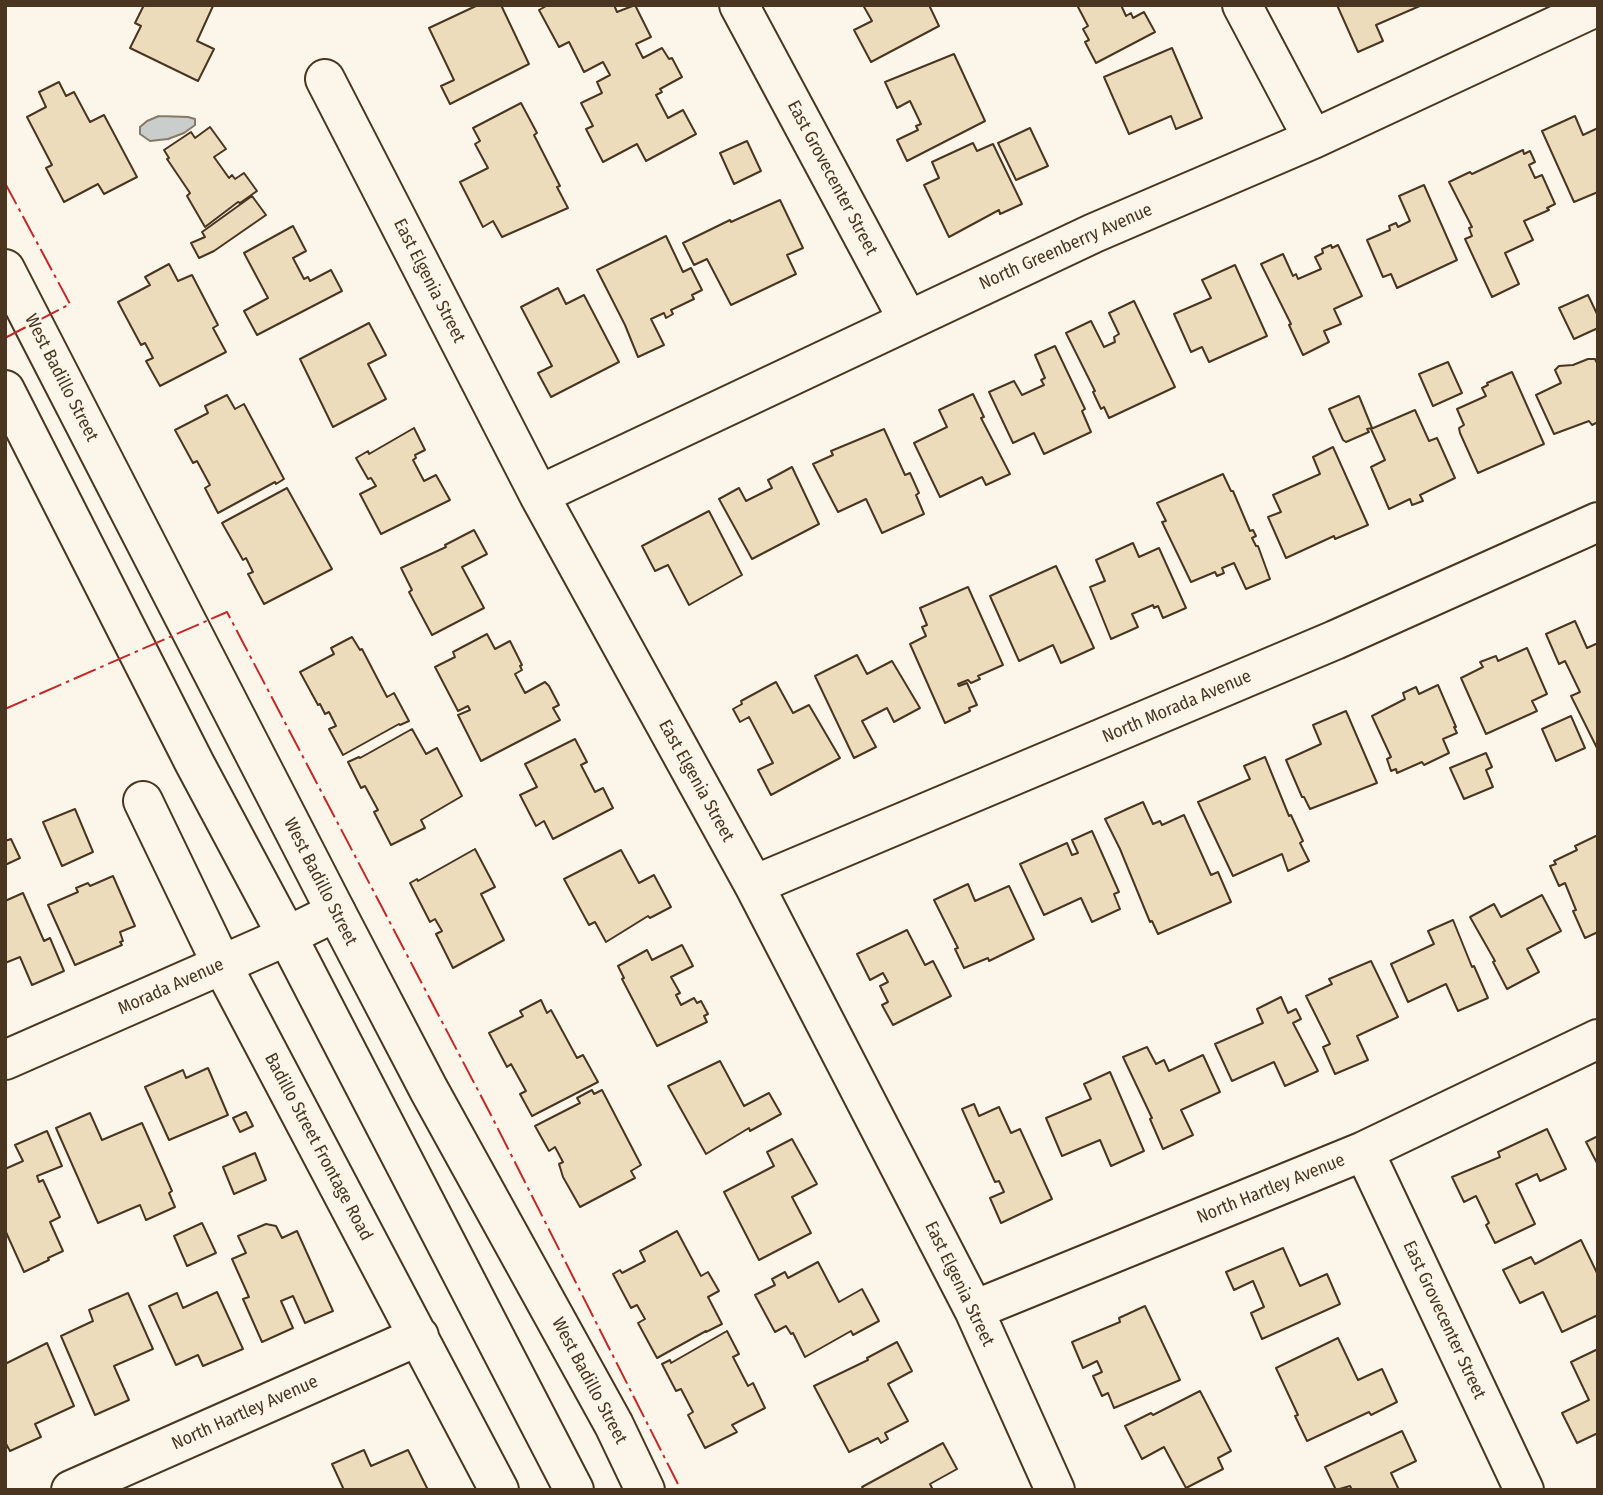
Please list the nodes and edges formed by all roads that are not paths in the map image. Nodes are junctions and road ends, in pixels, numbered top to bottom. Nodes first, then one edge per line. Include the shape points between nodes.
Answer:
1 (1242, 5) edge
2 (1598, 6) edge
3 (748, 21) edge
4 (325, 79) dead end
5 (1313, 139) junction
6 (5, 269) edge
7 (908, 320) junction
8 (5, 390) edge
9 (539, 495) junction
10 (1598, 522) edge
11 (143, 801) dead end
12 (754, 885) junction
13 (336, 912) junction
14 (287, 936) junction
15 (222, 965) junction
16 (1598, 1039) edge
17 (5, 1060) edge
18 (1364, 1151) junction
19 (974, 1310) junction
20 (419, 1336) junction
21 (71, 1490) edge
22 (499, 1490) edge
23 (574, 1490) edge
24 (645, 1490) edge
25 (1055, 1490) edge
26 (1524, 1490) edge

1 - 5 street
2 - 5 street, North Greenberry Avenue
3 - 7 street, East Grovecenter Street
4 - 9 street, East Elgenia Street
5 - 7 street, North Greenberry Avenue via 1094,233
6 - 13 street, West Badillo Street
7 - 9 street, North Greenberry Avenue
8 - 14 street
9 - 12 street, East Elgenia Street
10 - 12 street, North Morada Avenue via 1335,640
11 - 15 street, Badillo Street Frontage Road
12 - 19 street, East Elgenia Street
13 - 14 street, Morada Avenue
13 - 24 street, West Badillo Street
14 - 15 street, Morada Avenue
14 - 23 street
15 - 17 street, Morada Avenue
15 - 20 street, Badillo Street Frontage Road
16 - 18 street, North Hartley Avenue
18 - 19 street, North Hartley Avenue
18 - 26 street, East Grovecenter Street
19 - 25 street, East Elgenia Street
20 - 21 street, North Hartley Avenue
20 - 22 street, Badillo Street Frontage Road

